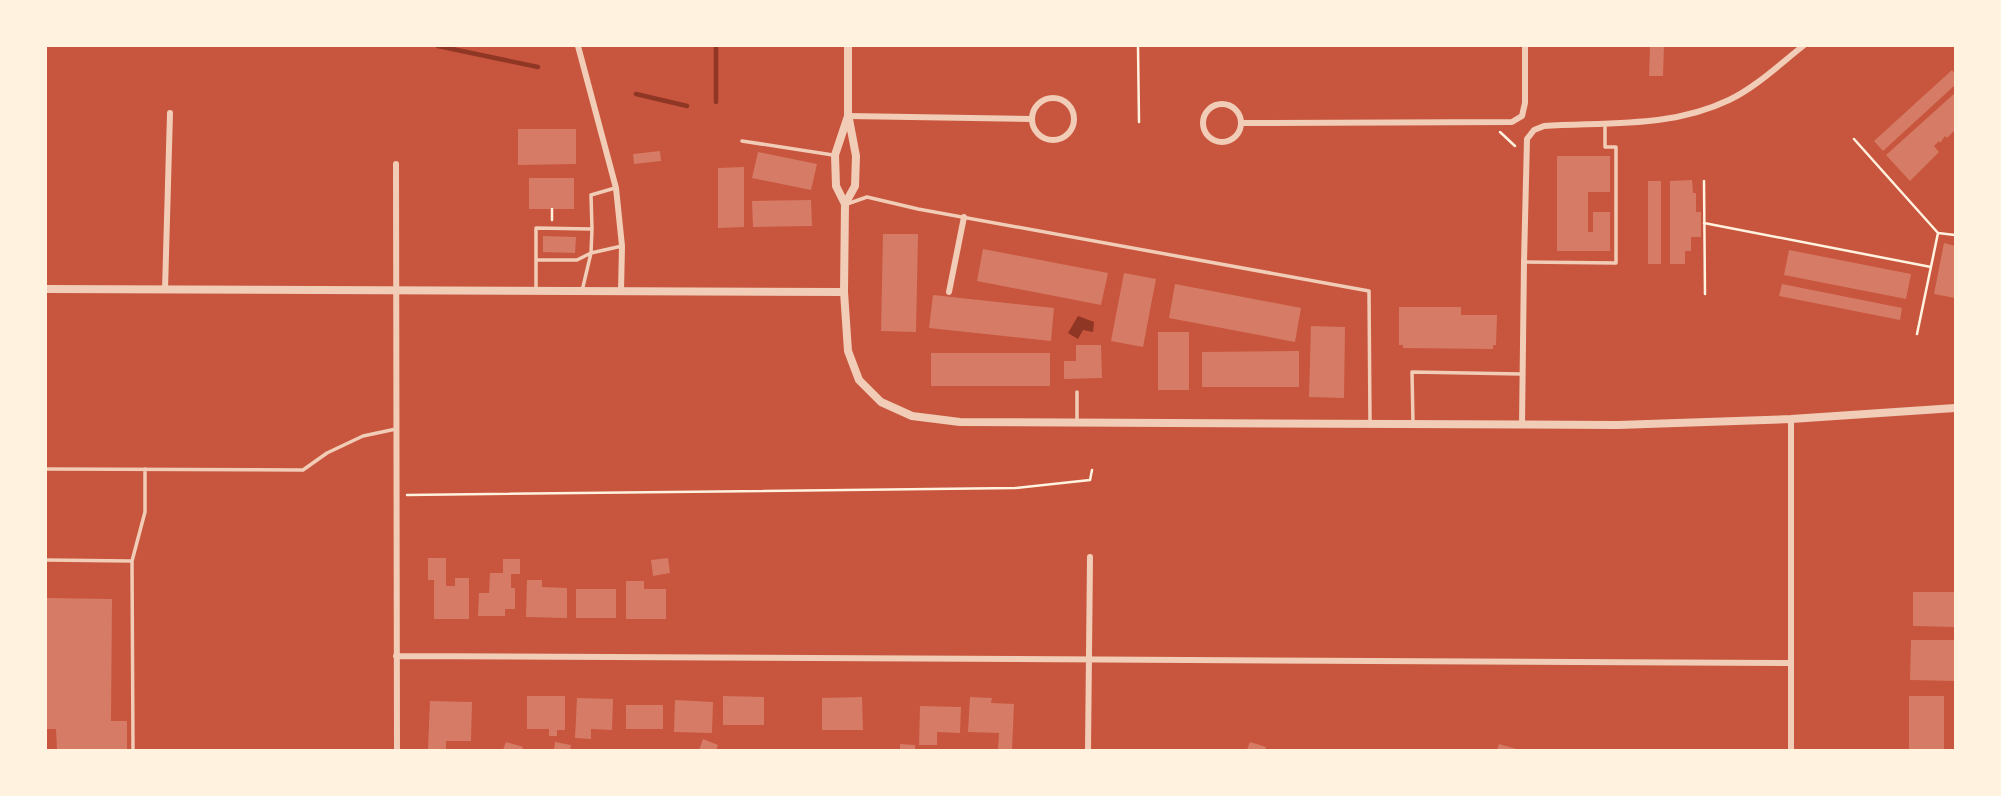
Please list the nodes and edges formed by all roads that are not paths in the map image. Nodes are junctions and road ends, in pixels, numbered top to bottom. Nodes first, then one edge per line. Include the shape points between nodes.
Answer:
1 (578, 46) edge
2 (848, 46) edge
3 (1525, 46) edge
4 (1803, 46) edge
5 (170, 113) dead end
6 (849, 116) junction
7 (1031, 118) junction
8 (1241, 123) junction
9 (1605, 123) junction
10 (742, 141) dead end
11 (835, 155) junction
12 (396, 163) dead end
13 (616, 188) junction
14 (845, 204) junction
15 (964, 217) junction
16 (592, 229) junction
17 (622, 246) junction
18 (591, 253) junction
19 (536, 260) junction
20 (1524, 262) junction
21 (46, 289) edge
22 (166, 290) junction
23 (396, 290) junction
24 (536, 291) junction
25 (582, 291) junction
26 (621, 291) junction
27 (844, 292) junction
28 (950, 292) dead end
29 (1523, 374) junction
30 (1077, 392) dead end
31 (1955, 408) edge
32 (1791, 419) junction
33 (1077, 423) junction
34 (1370, 425) junction
35 (1413, 425) junction
36 (1522, 425) junction
37 (396, 429) junction
38 (46, 469) edge
39 (145, 469) junction
40 (1090, 557) dead end
41 (46, 560) edge
42 (132, 561) junction
43 (396, 656) junction
44 (1089, 659) junction
45 (1790, 663) junction
46 (134, 751) edge
47 (397, 751) edge
48 (1088, 751) edge
49 (1791, 751) edge

1 - 13 street
2 - 6 street
3 - 8 street via 1525,103 1522,116 1512,122
4 - 9 street via 1731,99 1707,109 1680,118
5 - 22 street
6 - 7 street
6 - 11 street
6 - 14 street via 856,156 855,186
7 - 7 street via 1037,134 1053,140 1068,134 1074,119 1068,104 1053,97 1038,103
8 - 8 street via 1236,109 1223,104 1209,109 1204,122 1209,136 1222,141 1236,136
9 - 20 street via 1544,127 1527,139
9 - 20 lane via 1605,146 1616,147 1616,263
10 - 11 lane
11 - 14 street via 836,186
12 - 23 street
13 - 16 lane via 591,195
13 - 17 street
14 - 15 lane via 867,197
14 - 27 street
15 - 28 street
15 - 34 lane via 1369,290
16 - 18 lane
16 - 19 lane via 536,228
17 - 18 lane
17 - 26 street
18 - 19 lane via 577,260
18 - 25 lane
19 - 24 lane
20 - 29 street
21 - 22 street
22 - 23 street
23 - 24 street
23 - 37 street
24 - 25 street
25 - 26 street
26 - 27 street
27 - 33 street via 848,351 859,380 881,402 912,416 960,422
29 - 35 lane via 1412,372
29 - 36 street
30 - 33 lane
31 - 32 street
32 - 36 street
32 - 45 street
33 - 34 street
34 - 35 street
35 - 36 street
37 - 39 lane via 363,436 303,470
37 - 43 street
38 - 39 lane
39 - 42 lane via 145,512
40 - 44 street
41 - 42 lane
42 - 46 lane
43 - 44 street
43 - 47 street
44 - 45 street
44 - 48 street
45 - 49 street

